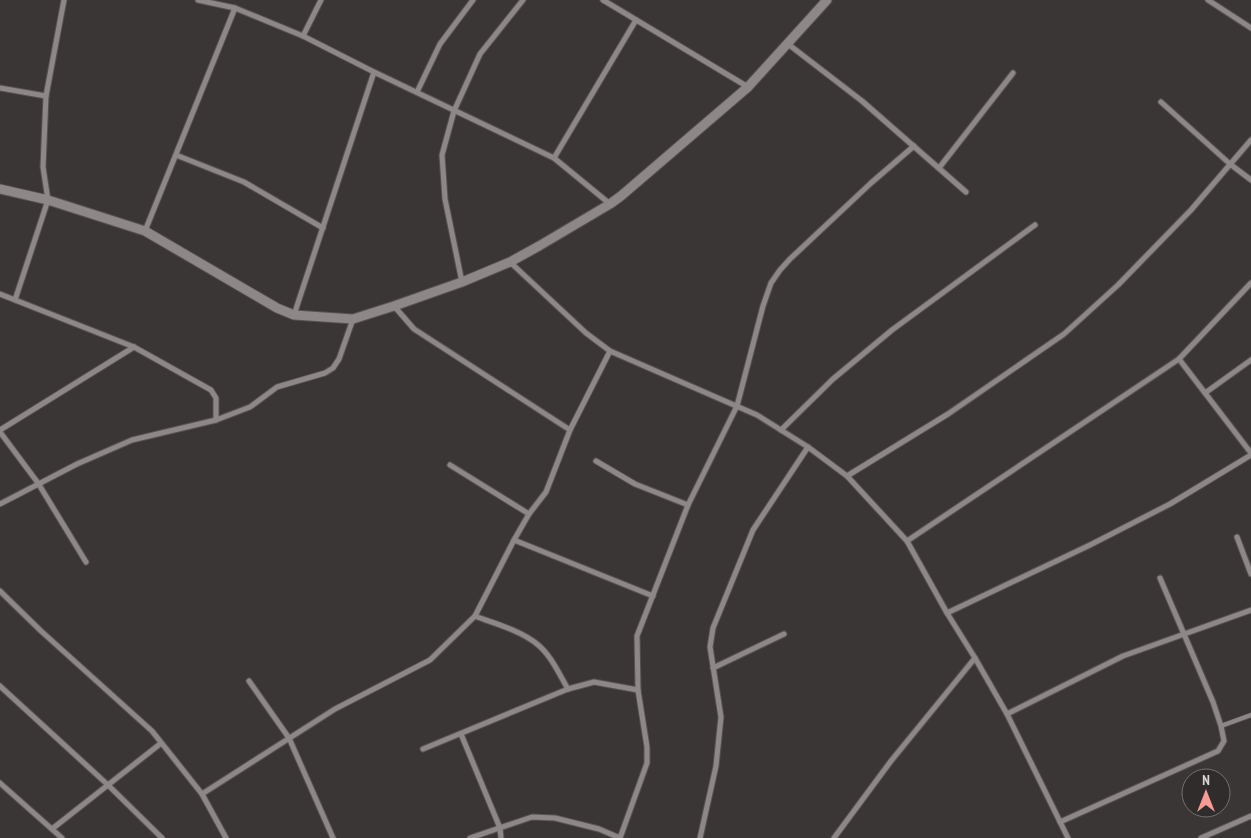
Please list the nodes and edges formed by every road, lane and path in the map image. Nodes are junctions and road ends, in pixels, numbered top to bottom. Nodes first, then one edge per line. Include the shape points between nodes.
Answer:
1 (64, 0) edge
2 (198, 0) edge
3 (322, 0) edge
4 (473, 0) edge
5 (522, 0) edge
6 (603, 0) edge
7 (828, 0) edge
8 (1208, 0) edge
9 (214, 2) edge
10 (235, 8) junction
11 (636, 20) junction
12 (1251, 28) edge
13 (303, 36) junction
14 (788, 44) junction
15 (374, 72) junction
16 (1013, 74) dead end
17 (748, 87) junction
18 (0, 88) edge
19 (417, 92) junction
20 (46, 96) junction
21 (1161, 102) dead end
22 (454, 111) junction
23 (1251, 140) edge
24 (914, 146) junction
25 (176, 155) junction
26 (554, 158) junction
27 (1230, 164) junction
28 (939, 168) junction
29 (1251, 180) edge
30 (0, 189) edge
31 (966, 192) dead end
32 (48, 200) junction
33 (610, 204) junction
34 (1035, 225) dead end
35 (323, 228) junction
36 (145, 231) junction
37 (510, 262) junction
38 (462, 282) junction
39 (1251, 283) edge
40 (0, 294) edge
41 (15, 300) junction
42 (394, 306) junction
43 (294, 315) junction
44 (353, 319) junction
45 (134, 347) junction
46 (610, 351) junction
47 (1179, 359) junction
48 (1251, 360) edge
49 (1205, 393) junction
50 (737, 406) junction
51 (216, 420) junction
52 (570, 430) junction
53 (781, 430) junction
54 (0, 431) edge
55 (808, 447) junction
56 (1251, 454) edge
57 (596, 461) dead end
58 (450, 466) dead end
59 (847, 476) junction
60 (38, 483) junction
61 (0, 504) edge
62 (688, 504) junction
63 (529, 514) junction
64 (1237, 537) dead end
65 (514, 540) junction
66 (907, 541) junction
67 (86, 562) dead end
68 (1251, 574) edge
69 (1160, 578) dead end
70 (0, 591) edge
71 (653, 596) junction
72 (1251, 610) edge
73 (947, 613) junction
74 (475, 616) junction
75 (784, 634) dead end
76 (1184, 634) junction
77 (975, 658) junction
78 (713, 668) junction
79 (249, 681) dead end
80 (0, 686) edge
81 (568, 689) junction
82 (638, 690) junction
83 (1006, 714) junction
84 (1251, 715) edge
85 (1221, 726) junction
86 (461, 734) junction
87 (289, 738) junction
88 (160, 744) junction
89 (423, 749) dead end
90 (0, 783) edge
91 (108, 785) junction
92 (202, 794) junction
93 (1251, 816) edge
94 (1060, 822) junction
95 (500, 828) junction
96 (52, 829) junction
97 (62, 838) edge
98 (162, 838) edge
99 (226, 838) edge
100 (333, 838) edge
101 (470, 838) edge
102 (501, 838) edge
103 (700, 838) edge
104 (834, 838) edge
105 (1068, 838) edge
106 (1201, 838) edge

1 - 20 street
2 - 9 street
3 - 13 street
4 - 19 street via 440,44
5 - 22 street via 480,54
6 - 11 street
7 - 14 street
8 - 12 street
9 - 10 street
10 - 13 street
10 - 25 street
11 - 17 street
11 - 26 street
13 - 15 street
14 - 17 street
14 - 24 street
15 - 19 street
15 - 35 street
16 - 28 street
17 - 33 street
18 - 20 street
19 - 22 street
20 - 32 street via 43,167
21 - 27 street
22 - 26 street
22 - 38 street via 442,155 445,199
23 - 27 street
24 - 28 street
24 - 50 street via 790,259 771,283
25 - 35 street via 244,182
25 - 36 street
26 - 33 street
27 - 29 street
27 - 59 street via 1185,217 1064,334 948,414
28 - 31 street
30 - 32 street
32 - 36 street
32 - 41 street
33 - 37 street
34 - 53 street via 892,330 833,379
35 - 43 street
36 - 43 street
37 - 38 street
37 - 46 street via 586,333
38 - 42 street
39 - 47 street
40 - 41 street
41 - 45 street
42 - 44 street
42 - 52 street via 414,330
43 - 44 street
44 - 51 street via 333,368 277,387 250,407
45 - 51 street via 211,390 216,398
45 - 54 street
46 - 50 street
46 - 52 street
47 - 49 street
47 - 66 street
48 - 49 street
49 - 56 street
50 - 53 street
50 - 62 street
51 - 60 street via 132,440
52 - 63 street via 546,492
53 - 55 street
54 - 60 street
55 - 59 street
55 - 78 street via 753,530 713,628 710,647
56 - 73 street via 1170,504
57 - 62 street via 635,484
58 - 63 street
59 - 66 street
60 - 61 street
60 - 67 street
62 - 71 street
63 - 65 street
64 - 68 street
65 - 71 street
65 - 74 street
66 - 73 street
69 - 76 street
70 - 88 street via 152,731
71 - 82 street via 637,636
72 - 76 street
73 - 77 street
74 - 81 street via 537,644
74 - 87 street via 430,660 335,709
75 - 78 street
76 - 83 street via 1123,656
76 - 85 street
77 - 83 street
77 - 104 street via 891,761
78 - 103 street via 721,717 716,766
79 - 87 street
80 - 91 street
81 - 82 street via 594,682
81 - 86 street
82 - 95 street via 647,763 620,838 555,818 532,817
83 - 94 street
84 - 85 lane
85 - 94 street via 1224,742 1218,752
86 - 89 street
86 - 95 street
87 - 92 street
87 - 100 street
88 - 91 street
88 - 92 street
90 - 96 street
91 - 96 street
91 - 98 street
92 - 99 street
93 - 106 street
94 - 105 street
95 - 101 street
95 - 102 street
96 - 97 street

